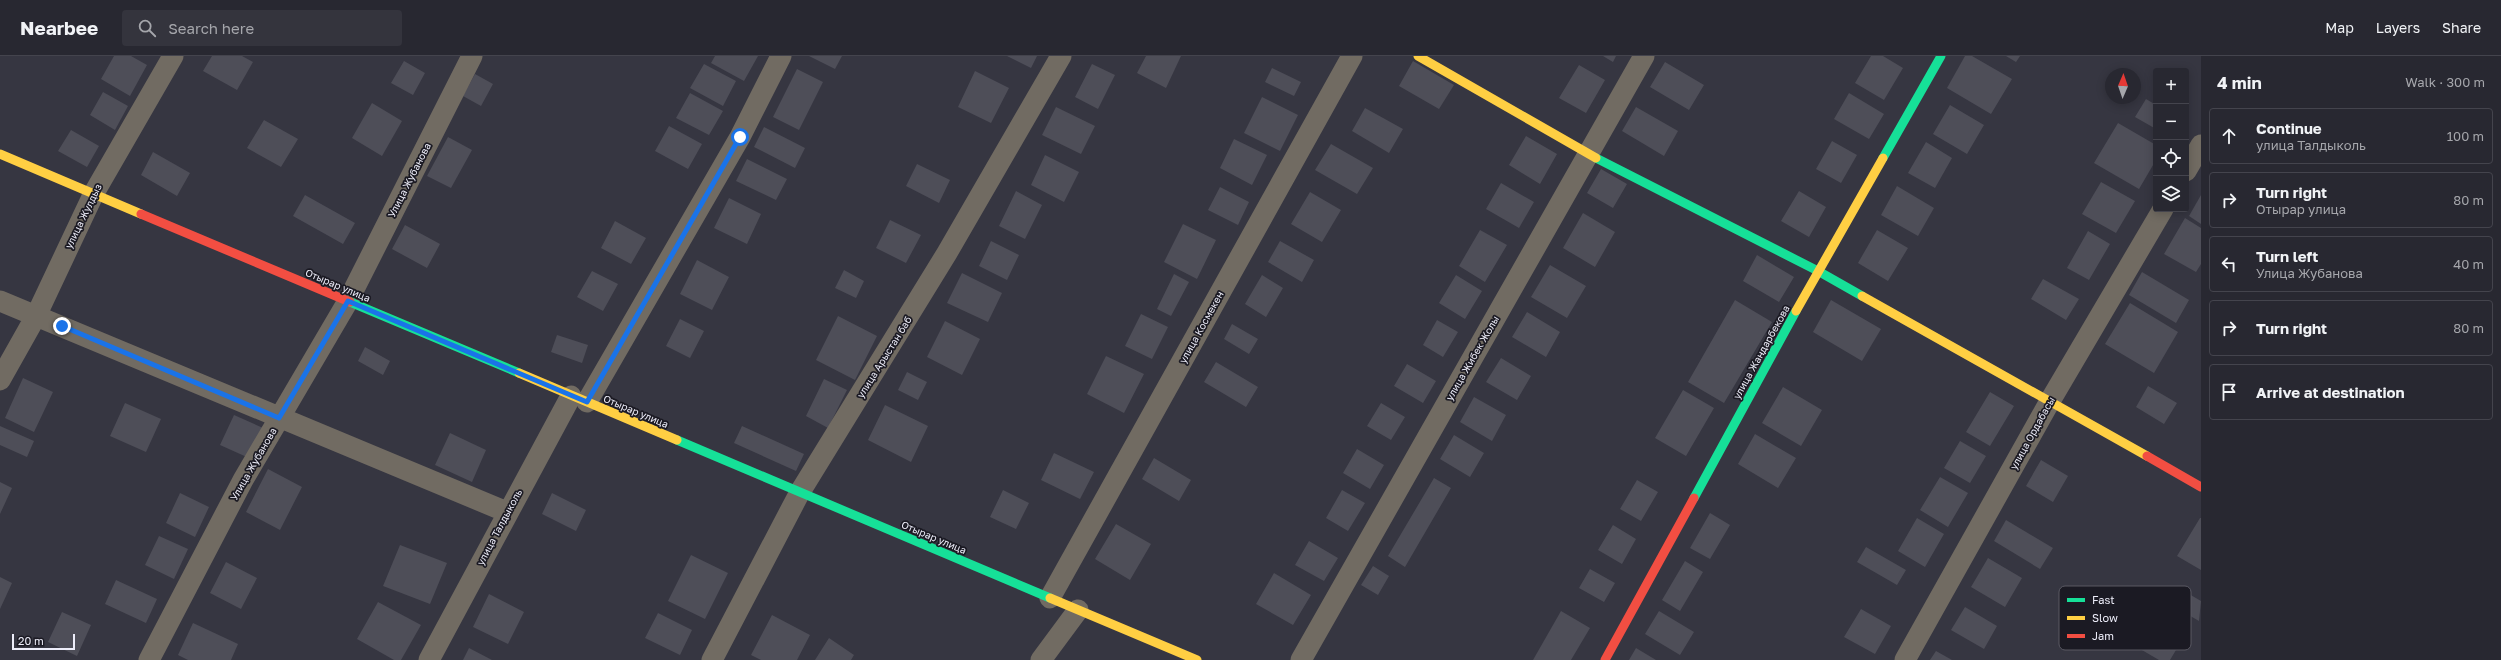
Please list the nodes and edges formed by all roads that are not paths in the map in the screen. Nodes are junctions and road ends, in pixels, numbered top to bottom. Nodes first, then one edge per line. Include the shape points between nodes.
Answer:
1 (173, 56) edge
2 (472, 56) edge
3 (781, 56) edge
4 (1061, 56) edge
5 (1352, 56) edge
6 (1418, 56) edge
7 (1644, 56) edge
8 (1940, 56) edge
9 (2201, 145) edge
10 (0, 154) edge
11 (1588, 154) junction
12 (2189, 166) edge
13 (94, 193) junction
14 (2161, 212) edge
15 (1818, 271) junction
16 (0, 301) edge
17 (348, 301) junction
18 (36, 316) junction
19 (0, 380) edge
20 (579, 399) junction
21 (2050, 401) junction
22 (279, 418) junction
23 (2201, 487) edge
24 (800, 492) junction
25 (507, 512) junction
26 (1050, 598) junction
27 (1078, 610) junction
28 (148, 660) edge
29 (429, 660) edge
30 (712, 660) edge
31 (1041, 660) edge
32 (1197, 660) edge
33 (1301, 660) edge
34 (1605, 660) edge
35 (1905, 660) edge

1 - 13 street, улица Жулдыз
2 - 17 street, Улица Жубанова
3 - 20 street, улица Талдыколь via 740,137
4 - 24 street, улица Арыстан баб via 947,253
5 - 26 street, улица Космекен
6 - 11 street
7 - 11 street, улица Жибек Жолы
8 - 15 street, улица Жандарбекова
9 - 12 street
10 - 13 street, Отырар улица
11 - 15 street
11 - 33 street, улица Жибек Жолы
13 - 17 street, Отырар улица
13 - 18 street, улица Жулдыз
14 - 21 street, улица Ордабасы
15 - 21 street
15 - 34 street, улица Жандарбекова
16 - 18 street
17 - 20 street, Отырар улица
17 - 22 street, Улица Жубанова
18 - 19 street, улица Жулдыз
18 - 22 street
20 - 24 street, Отырар улица
20 - 25 street, улица Талдыколь
21 - 23 street
21 - 35 street, улица Ордабасы
22 - 25 street
22 - 28 street, Улица Жубанова via 243,480
24 - 26 street, Отырар улица
24 - 30 street, улица Арыстан баб
25 - 29 street, улица Талдыколь
26 - 27 street, Отырар улица
27 - 31 street
27 - 32 street, Отырар улица

